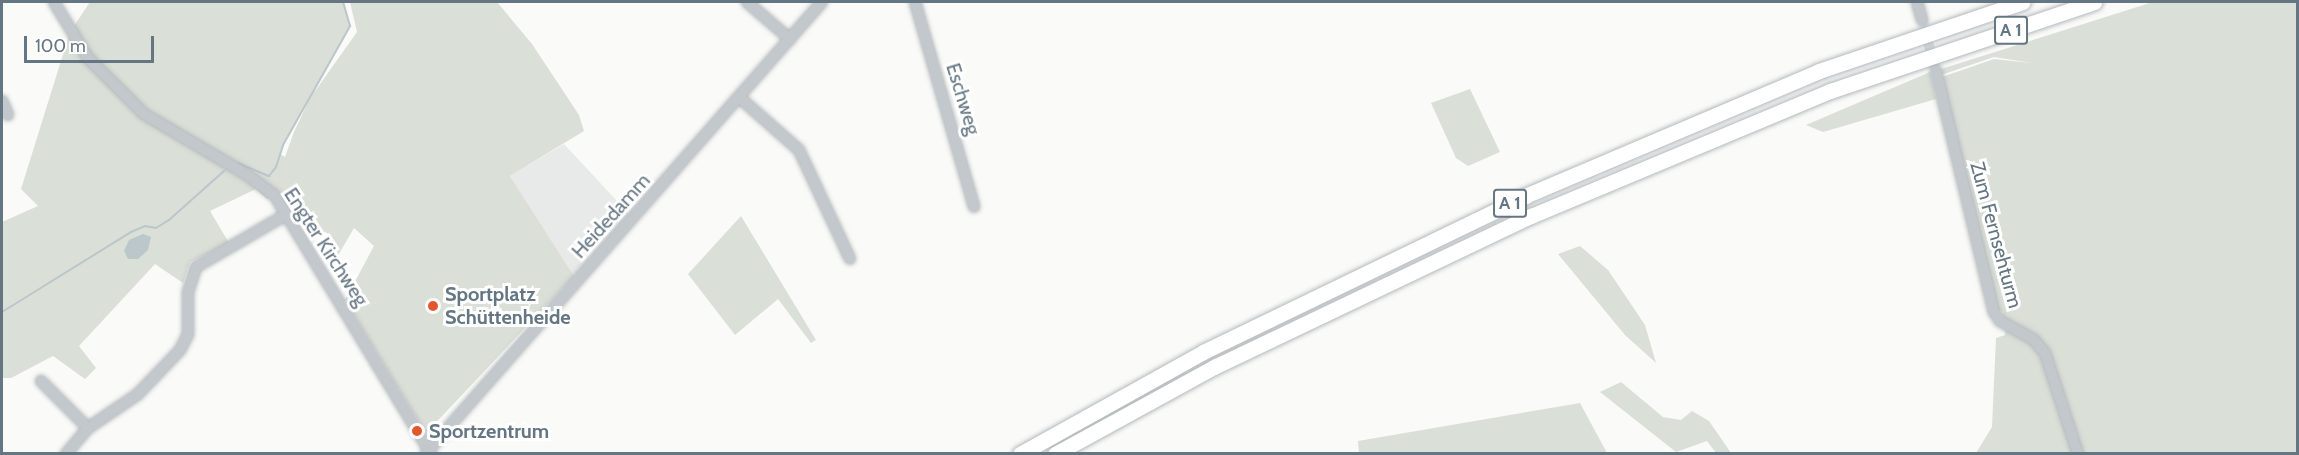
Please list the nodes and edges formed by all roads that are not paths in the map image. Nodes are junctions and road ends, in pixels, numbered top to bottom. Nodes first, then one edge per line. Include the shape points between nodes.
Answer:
1 (54, 2) edge
2 (747, 2) edge
3 (822, 2) edge
4 (915, 2) edge
5 (1917, 2) edge
6 (2023, 2) edge
7 (2094, 2) edge
8 (1922, 20) tunnel mouth
9 (790, 39) junction
10 (1936, 71) tunnel mouth
11 (740, 98) junction
12 (2, 101) edge
13 (8, 115) dead end
14 (974, 207) dead end
15 (287, 214) junction
16 (850, 259) dead end
17 (41, 381) dead end
18 (88, 428) junction
19 (428, 452) edge
20 (66, 453) edge
21 (1020, 453) edge
22 (1055, 453) edge
23 (2078, 453) edge

1 - 15 street, Engter Kirchweg via 70,33 108,80 144,114 261,184
2 - 9 street
3 - 9 street, Heidedamm
4 - 14 street, Eschweg
5 - 8 street
6 - 21 highway, A 1 via 1819,71 1525,196 1203,352
7 - 22 highway, A 1 via 1830,91 1531,216 1216,366
9 - 11 street, Heidedamm
10 - 23 street, Zum Fernsehturm via 1994,312 2000,321 2034,340 2045,352
11 - 16 street via 799,150
11 - 19 street, Heidedamm
12 - 13 street
15 - 18 street via 196,267 188,292 188,334 180,350 138,394
15 - 19 street, Engter Kirchweg
17 - 18 street
18 - 20 street

